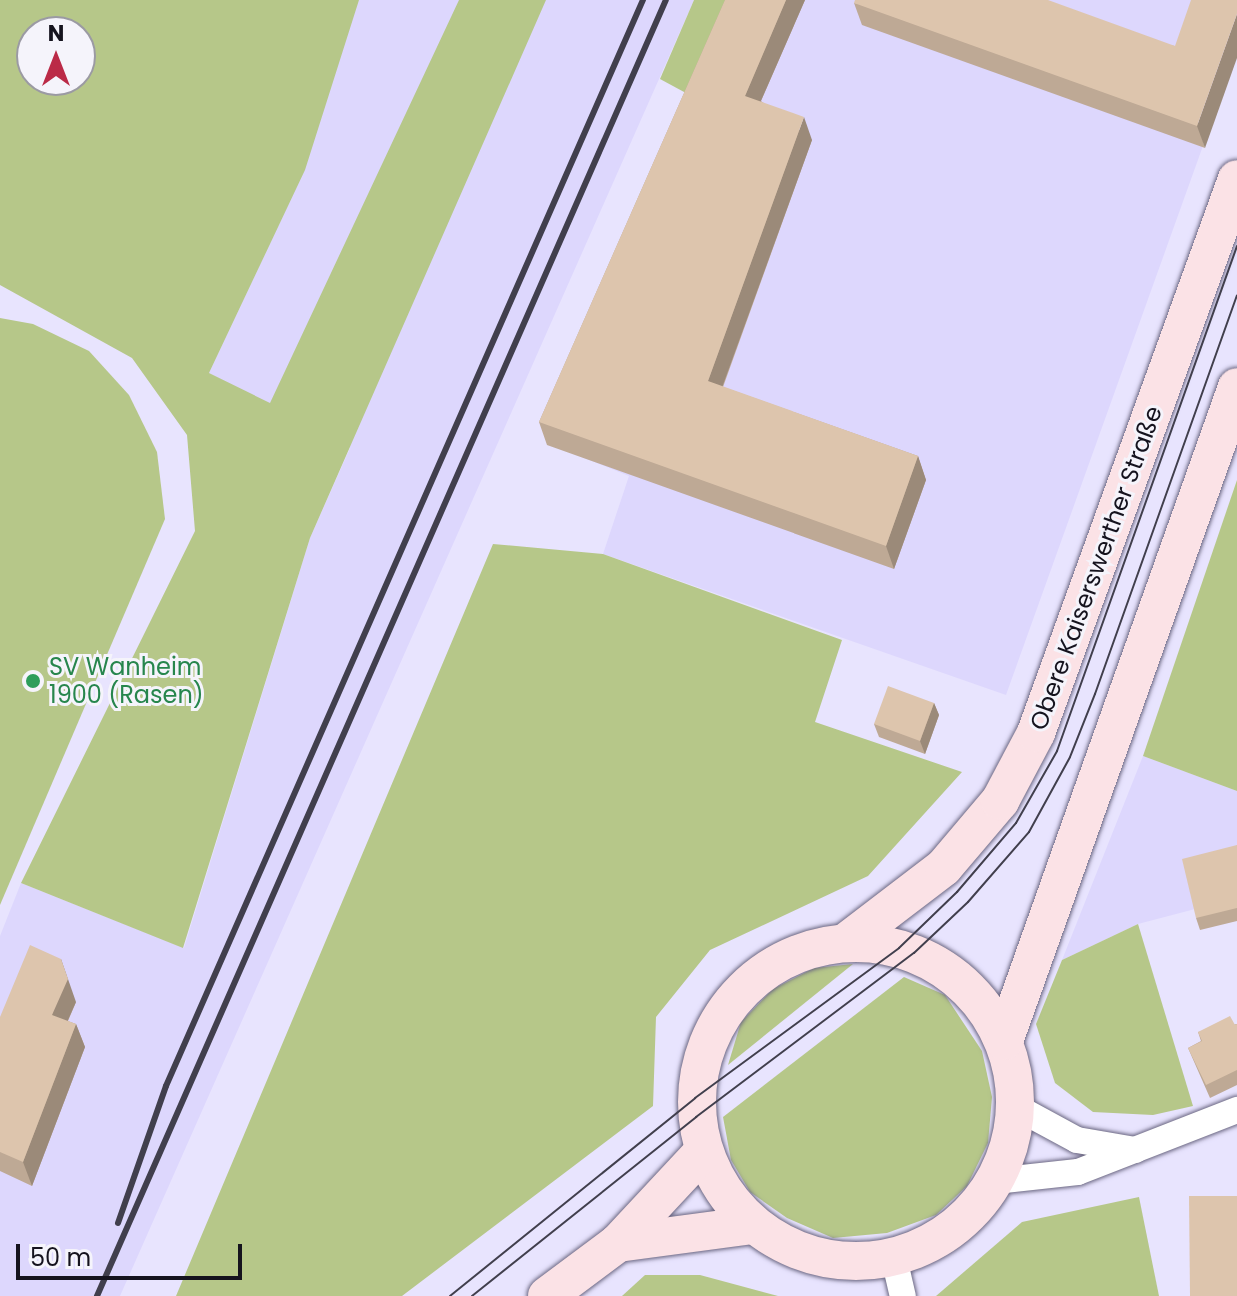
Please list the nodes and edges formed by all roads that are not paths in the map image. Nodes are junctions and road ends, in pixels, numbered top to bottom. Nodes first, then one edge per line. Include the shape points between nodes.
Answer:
1 (1237, 179) edge
2 (1237, 387) edge
3 (846, 942) junction
4 (1004, 1041) junction
5 (1016, 1107) junction
6 (1237, 1110) edge
7 (1138, 1151) junction
8 (703, 1152) junction
9 (995, 1181) junction
10 (753, 1225) junction
11 (618, 1243) junction
12 (894, 1258) junction
13 (547, 1296) edge
14 (903, 1296) edge

1 - 3 street, Obere Kaiserswerther Straße via 1036,733 1000,801 944,867
2 - 4 street
3 - 4 street via 899,948 952,974 982,1004
3 - 8 street via 800,952 758,975 725,1009 703,1051 695,1098
4 - 5 street
5 - 7 street via 1077,1140
5 - 9 street via 1010,1146
6 - 7 street
7 - 9 street via 1078,1172
8 - 10 street via 723,1193
8 - 11 street
9 - 12 street via 969,1216
10 - 11 street
10 - 12 street via 792,1249 836,1261
11 - 13 street
12 - 14 street

